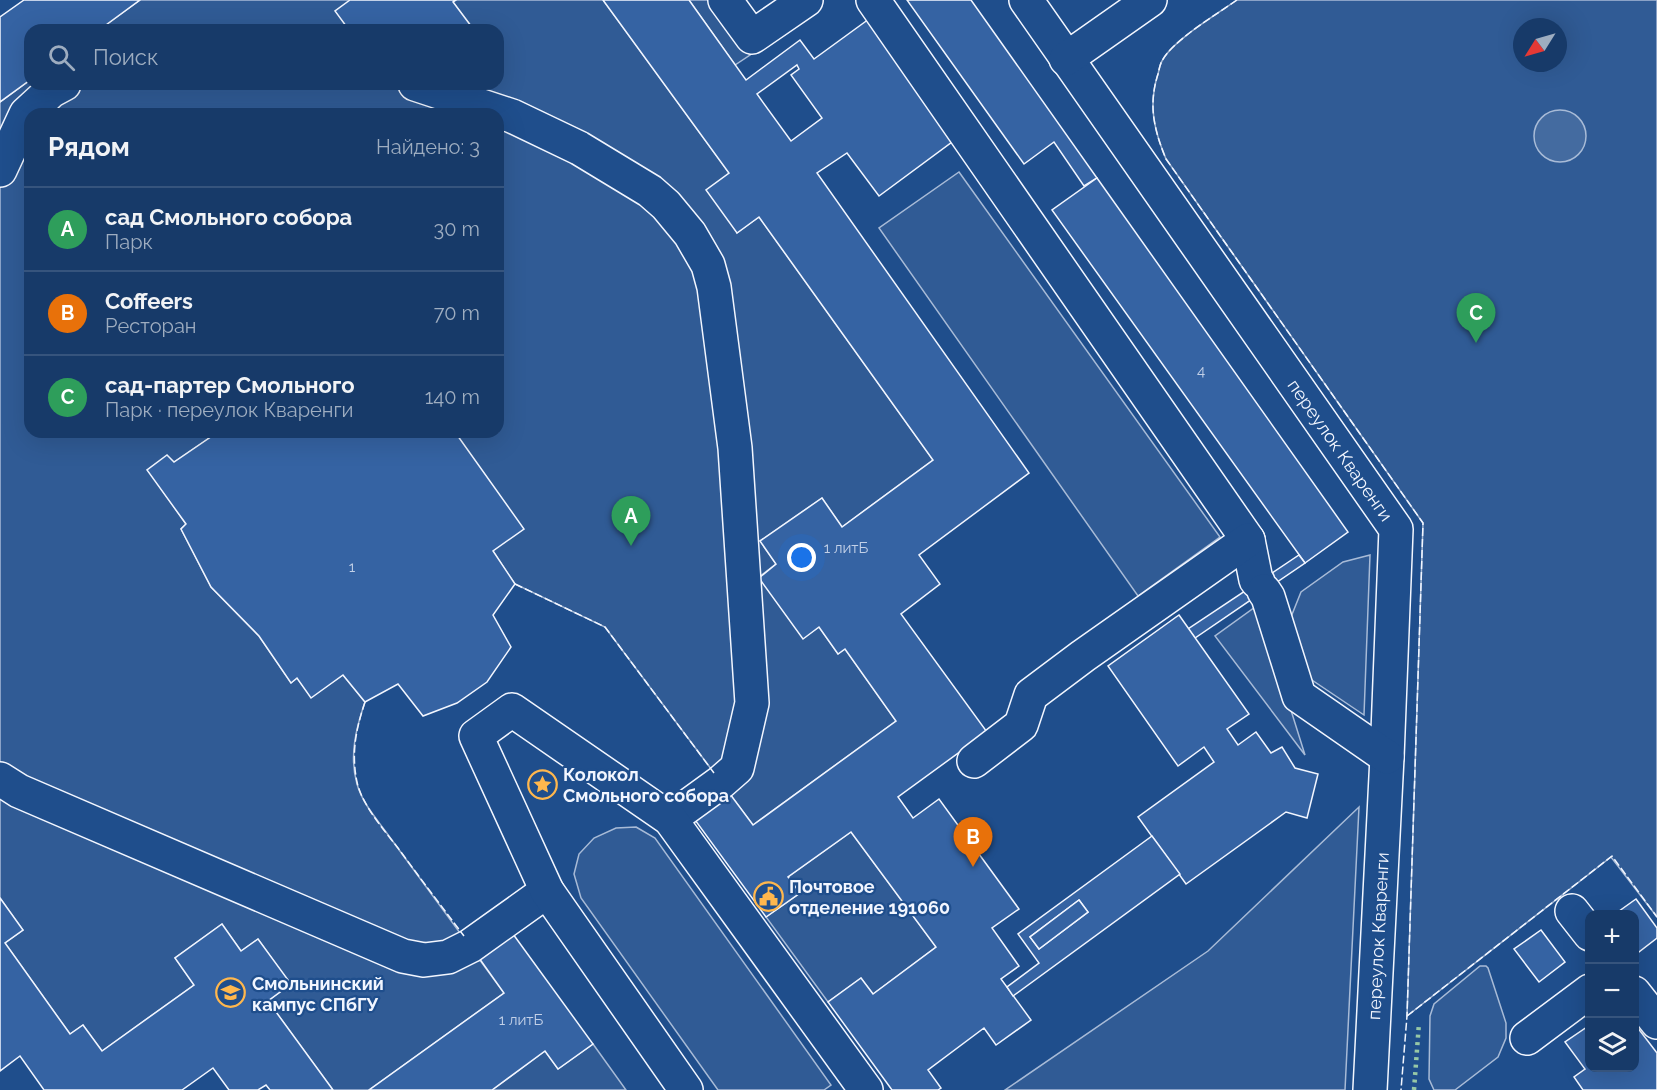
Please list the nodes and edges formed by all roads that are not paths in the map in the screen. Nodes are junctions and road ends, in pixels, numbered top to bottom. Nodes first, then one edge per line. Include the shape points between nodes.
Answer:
1 (726, 0) edge
2 (806, 0) edge
3 (873, 0) edge
4 (1026, 0) edge
5 (1150, 0) edge
6 (1066, 59) junction
7 (53, 90) edge
8 (433, 90) edge
9 (33, 108) edge
10 (488, 108) edge
11 (504, 113) edge
12 (24, 118) edge
13 (0, 170) edge
14 (1248, 540) junction
15 (1387, 757) junction
16 (974, 761) dead end
17 (0, 779) edge
18 (670, 819) junction
19 (547, 891) junction
20 (1585, 995) edge
21 (1639, 998) edge
22 (1657, 1022) edge
23 (1527, 1038) dead end
24 (686, 1090) edge
25 (866, 1090) edge
26 (1370, 1090) edge

1 - 2 street via 752,37
3 - 14 street
4 - 6 street, переулок Кваренги
5 - 6 street
6 - 15 street, переулок Кваренги via 1396,529
7 - 9 street
8 - 10 street
11 - 18 street via 579,148 650,191 690,234 708,265 714,287 735,447 752,703 737,768
12 - 13 street
14 - 15 street via 1256,580 1268,597 1299,696
14 - 16 street via 1031,695 1021,725
15 - 26 street, переулок Кваренги
17 - 19 street via 19,791 403,956 424,960 448,957 470,946
18 - 19 street via 512,710 477,736
18 - 25 street
19 - 24 street
20 - 23 street
21 - 22 street

